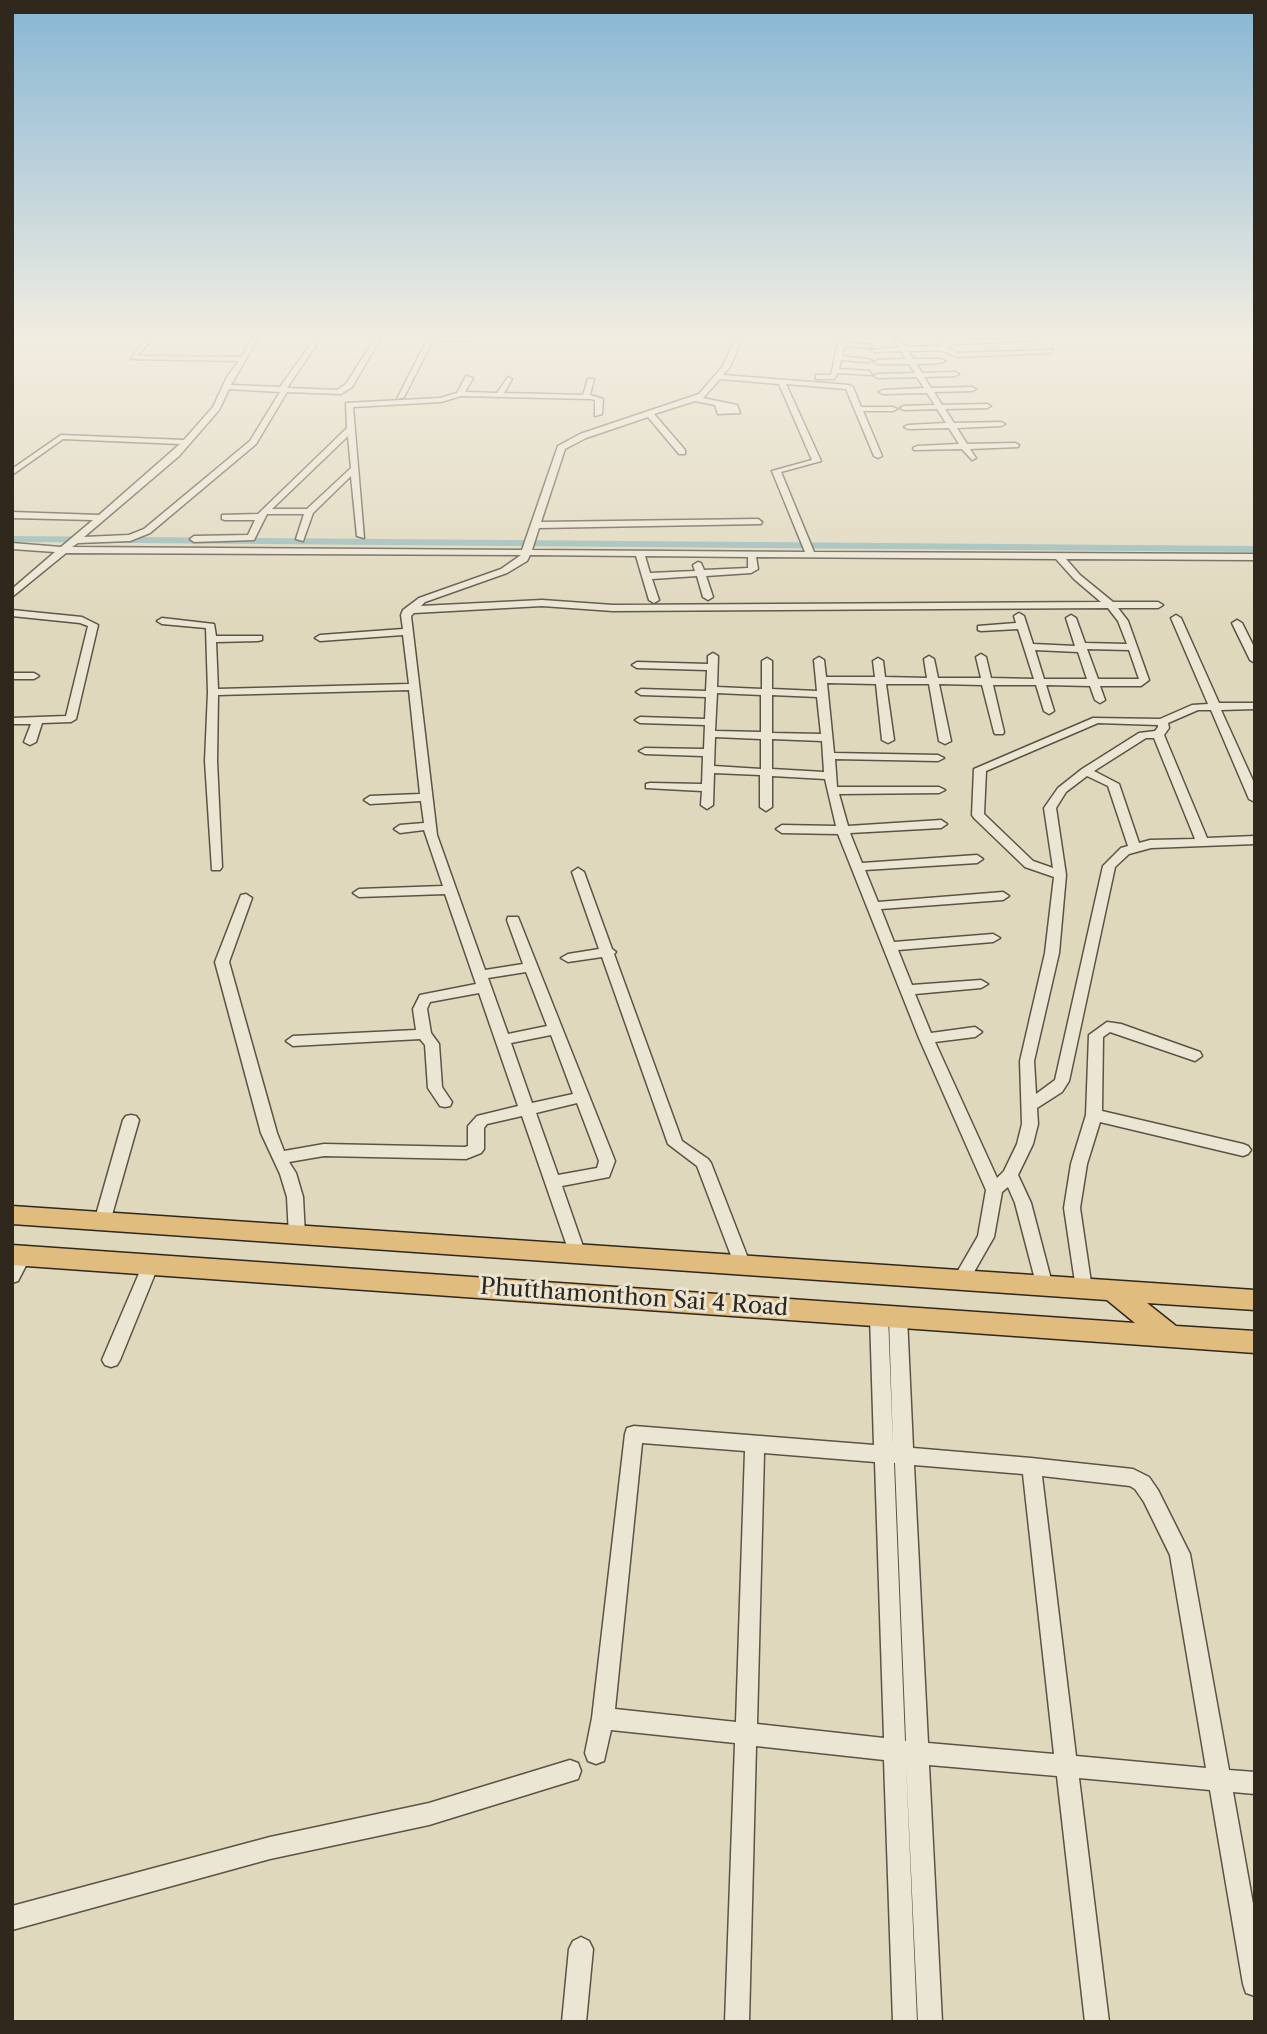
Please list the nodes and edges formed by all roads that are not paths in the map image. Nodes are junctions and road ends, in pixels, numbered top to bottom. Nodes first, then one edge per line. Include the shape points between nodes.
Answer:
1 (195, 433) edge
2 (258, 433) edge
3 (347, 433) edge
4 (351, 433) edge
5 (592, 433) edge
6 (666, 433) edge
7 (804, 433) edge
8 (869, 433) edge
9 (955, 433) edge
10 (187, 442) junction
11 (1016, 445) dead end
12 (964, 446) junction
13 (917, 448) dead end
14 (682, 452) dead end
15 (878, 456) dead end
16 (972, 458) dead end
17 (355, 468) junction
18 (12, 473) edge
19 (309, 512) junction
20 (263, 514) junction
21 (12, 515) edge
22 (225, 517) dead end
23 (100, 518) junction
24 (758, 522) dead end
25 (578, 524) junction
26 (536, 525) junction
27 (361, 536) dead end
28 (581, 536) dead end
29 (12, 538) edge
30 (194, 539) dead end
31 (300, 539) dead end
32 (68, 544) junction
33 (12, 546) edge
34 (530, 548) junction
35 (809, 550) junction
36 (639, 552) junction
37 (695, 553) junction
38 (1058, 555) junction
39 (752, 557) dead end
40 (1255, 557) edge
41 (700, 572) junction
42 (647, 576) junction
43 (12, 594) edge
44 (708, 597) dead end
45 (654, 600) dead end
46 (1158, 605) dead end
47 (1111, 607) junction
48 (408, 610) junction
49 (12, 613) edge
50 (1071, 618) dead end
51 (1176, 618) dead end
52 (162, 621) dead end
53 (1237, 623) dead end
54 (981, 628) dead end
55 (408, 632) junction
56 (258, 638) dead end
57 (320, 638) dead end
58 (211, 639) junction
59 (1029, 647) junction
60 (1081, 647) junction
61 (1133, 647) junction
62 (981, 657) dead end
63 (929, 659) dead end
64 (819, 660) dead end
65 (878, 660) dead end
66 (1255, 660) edge
67 (767, 661) dead end
68 (637, 665) dead end
69 (12, 676) edge
70 (34, 676) dead end
71 (821, 680) junction
72 (881, 681) junction
73 (934, 681) junction
74 (988, 682) junction
75 (1039, 682) junction
76 (1093, 683) junction
77 (413, 687) junction
78 (213, 692) junction
79 (641, 692) dead end
80 (712, 692) junction
81 (766, 692) junction
82 (823, 694) junction
83 (1100, 700) dead end
84 (1213, 705) junction
85 (1255, 706) edge
86 (1049, 711) dead end
87 (640, 720) dead end
88 (12, 721) edge
89 (37, 721) junction
90 (712, 728) junction
91 (1160, 728) junction
92 (1145, 729) junction
93 (999, 732) dead end
94 (768, 736) junction
95 (827, 738) junction
96 (888, 740) dead end
97 (945, 741) dead end
98 (30, 742) dead end
99 (645, 751) dead end
100 (710, 753) junction
101 (829, 756) junction
102 (938, 758) dead end
103 (709, 769) junction
104 (1086, 771) junction
105 (767, 772) junction
106 (831, 783) junction
107 (650, 786) dead end
108 (708, 788) junction
109 (939, 790) dead end
110 (426, 797) junction
111 (1255, 799) edge
112 (370, 800) dead end
113 (707, 805) dead end
114 (766, 807) dead end
115 (941, 824) dead end
116 (429, 827) junction
117 (401, 829) dead end
118 (782, 830) dead end
119 (843, 830) junction
120 (1255, 840) edge
121 (1202, 841) junction
122 (1135, 848) junction
123 (977, 859) dead end
124 (216, 867) dead end
125 (858, 867) junction
126 (578, 872) dead end
127 (1060, 875) junction
128 (448, 890) junction
129 (359, 893) dead end
130 (1003, 896) dead end
131 (246, 898) dead end
132 (873, 906) junction
133 (513, 920) dead end
134 (993, 938) dead end
135 (889, 947) junction
136 (609, 952) junction
137 (569, 958) dead end
138 (529, 967) junction
139 (483, 981) junction
140 (981, 984) dead end
141 (906, 990) junction
142 (554, 1029) junction
143 (975, 1032) dead end
144 (424, 1034) junction
145 (926, 1038) junction
146 (503, 1040) junction
147 (293, 1041) dead end
148 (1195, 1056) dead end
149 (581, 1097) junction
150 (445, 1102) dead end
151 (1029, 1106) junction
152 (528, 1109) junction
153 (1094, 1115) junction
154 (131, 1120) dead end
155 (1243, 1150) dead end
156 (279, 1158) junction
157 (1010, 1175) junction
158 (554, 1182) junction
159 (994, 1190) junction
160 (12, 1215) edge
161 (102, 1222) junction
162 (297, 1236) junction
163 (578, 1255) junction
164 (16, 1262) edge
165 (151, 1264) junction
166 (743, 1266) junction
167 (960, 1281) junction
168 (1045, 1287) junction
169 (1084, 1289) junction
170 (1115, 1292) junction
171 (1255, 1300) edge
172 (888, 1316) junction
173 (1183, 1337) junction
174 (1255, 1342) edge
175 (110, 1360) dead end
176 (755, 1444) junction
177 (892, 1454) junction
178 (1031, 1466) junction
179 (603, 1718) junction
180 (745, 1732) junction
181 (895, 1749) junction
182 (596, 1753) dead end
183 (919, 1753) junction
184 (1067, 1766) junction
185 (570, 1771) dead end
186 (1217, 1780) junction
187 (1255, 1783) edge
188 (12, 1918) edge
189 (581, 1949) dead end
190 (1255, 1984) edge
191 (574, 2022) edge
192 (737, 2022) edge
193 (905, 2022) edge
194 (930, 2022) edge
195 (1097, 2022) edge

1 - 10 street
2 - 32 street via 147,531 130,538
3 - 20 street
4 - 17 street
5 - 26 street via 561,448
6 - 14 street
7 - 35 street via 817,461 776,471
8 - 15 street
9 - 12 street
10 - 18 street via 61,437
10 - 23 street
11 - 12 street
12 - 13 street
12 - 16 street
17 - 19 street
17 - 27 street
19 - 20 street
19 - 31 street
20 - 22 street
20 - 30 street via 251,538
21 - 23 street
23 - 32 street
24 - 25 street
25 - 26 street
25 - 28 street
26 - 34 street
29 - 32 street
32 - 33 street
32 - 34 street
32 - 43 street
34 - 36 street
34 - 48 street via 512,567 432,596
35 - 37 street
35 - 38 street
36 - 37 street
36 - 42 street
37 - 41 street
38 - 40 street
38 - 47 street
39 - 41 street via 753,569 748,571
41 - 42 street
41 - 44 street
42 - 45 street
46 - 47 street
47 - 48 street via 612,608 542,603
47 - 61 street via 1123,621
48 - 55 street
49 - 89 street via 93,622 71,719
50 - 60 street
51 - 84 street
52 - 58 street via 209,624
53 - 66 street
54 - 59 street via 1021,621
55 - 57 street
55 - 77 street
56 - 58 street
58 - 78 street
59 - 60 street
59 - 75 street
60 - 61 street
60 - 76 street
61 - 76 street via 1143,683
62 - 74 street
63 - 73 street
64 - 71 street
65 - 72 street
67 - 81 street
68 - 80 street via 712,662
69 - 70 street
71 - 72 street
71 - 82 street
72 - 73 street
72 - 96 street
73 - 74 street
73 - 97 street
74 - 75 street
74 - 93 street
75 - 76 street
75 - 86 street
76 - 83 street
77 - 78 street
77 - 110 street
78 - 124 street
79 - 80 street
80 - 81 street
80 - 90 street
81 - 82 street
81 - 94 street
82 - 95 street
84 - 85 street
84 - 91 street via 1186,710
84 - 111 street
87 - 90 street
88 - 89 street
89 - 98 street
90 - 94 street
90 - 100 street
91 - 92 street
91 - 121 street
92 - 104 street
92 - 127 street via 1110,719 1088,723 978,772 978,810 984,822 1029,864
94 - 95 street
94 - 105 street
95 - 101 street
99 - 100 street
100 - 103 street
101 - 102 street
101 - 106 street
103 - 105 street
103 - 108 street
104 - 122 street via 1113,784
104 - 127 street via 1062,790 1050,808
105 - 106 street
105 - 114 street
106 - 109 street
106 - 119 street
107 - 108 street
108 - 113 street
110 - 112 street
110 - 116 street
115 - 119 street
116 - 117 street
116 - 128 street
118 - 119 street
119 - 125 street
120 - 121 street
121 - 122 street
122 - 151 street via 1116,858 1105,876 1062,1082
123 - 125 street
125 - 132 street
126 - 136 street
127 - 151 street via 1052,953 1027,1061
128 - 129 street
128 - 139 street
130 - 132 street
131 - 156 street via 222,962
132 - 135 street
133 - 138 street
134 - 135 street
135 - 141 street
136 - 137 street
136 - 166 street via 676,1144 703,1163
138 - 139 street
138 - 142 street
139 - 144 street via 425,999 420,1009
139 - 146 street
140 - 141 street
141 - 145 street
142 - 146 street
142 - 149 street
143 - 145 street
144 - 147 street
144 - 150 street via 432,1044 435,1088
145 - 159 street
146 - 152 street
148 - 153 street via 1126,1030 1101,1029 1096,1035
149 - 152 street
149 - 158 street via 607,1168 596,1175
151 - 157 street via 1025,1144
152 - 156 street via 478,1123 477,1146 466,1153 324,1150
152 - 158 street
153 - 155 street
153 - 169 street via 1072,1208
154 - 161 street
156 - 162 street via 295,1197
157 - 159 street
157 - 168 street via 1023,1203
158 - 163 street
159 - 167 street via 986,1237
160 - 161 main road, Phutthamonthon Sai 4 Road
161 - 162 main road, Phutthamonthon Sai 4 Road
162 - 163 main road, Phutthamonthon Sai 4 Road
163 - 166 main road, Phutthamonthon Sai 4 Road
164 - 165 main road, Phutthamonthon Sai 4 Road
165 - 172 main road, Phutthamonthon Sai 4 Road
165 - 175 street
166 - 167 main road, Phutthamonthon Sai 4 Road
167 - 168 main road, Phutthamonthon Sai 4 Road
168 - 169 main road, Phutthamonthon Sai 4 Road
169 - 170 main road, Phutthamonthon Sai 4 Road
170 - 171 main road, Phutthamonthon Sai 4 Road
170 - 173 main road
172 - 173 main road, Phutthamonthon Sai 4 Road
172 - 177 street
173 - 174 main road, Phutthamonthon Sai 4 Road
176 - 177 street
176 - 179 street via 634,1434
176 - 180 street
177 - 178 street
177 - 181 street
177 - 183 street
178 - 184 street
178 - 186 street via 1124,1475 1142,1483 1151,1496 1180,1554
179 - 180 street
179 - 182 street
180 - 181 street
180 - 192 street
181 - 183 street
181 - 193 street
183 - 184 street
183 - 194 street
184 - 186 street
184 - 195 street
185 - 188 street via 429,1814 270,1848
186 - 187 street
186 - 190 street
189 - 191 street

